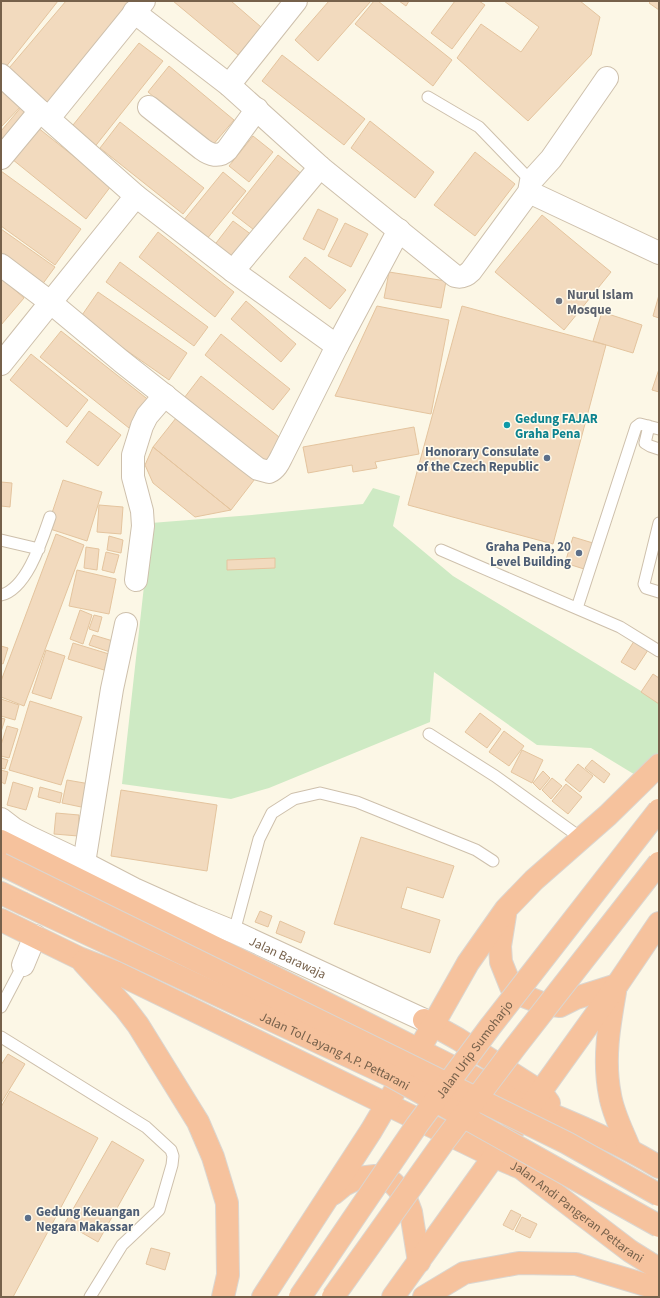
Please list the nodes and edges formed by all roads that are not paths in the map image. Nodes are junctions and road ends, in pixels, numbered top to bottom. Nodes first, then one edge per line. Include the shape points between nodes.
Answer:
1 (296, 1) edge
2 (139, 7) edge
3 (1, 75) edge
4 (607, 78) dead end
5 (229, 85) junction
6 (428, 97) dead end
7 (149, 107) dead end
8 (257, 109) junction
9 (45, 114) junction
10 (1, 158) edge
11 (320, 167) junction
12 (530, 187) junction
13 (136, 196) junction
14 (399, 230) junction
15 (659, 253) edge
16 (1, 265) edge
17 (233, 271) junction
18 (50, 302) junction
19 (337, 346) junction
20 (1, 364) edge
21 (165, 395) junction
22 (654, 427) edge
23 (659, 449) edge
24 (50, 517) dead end
25 (659, 523) edge
26 (1, 540) edge
27 (39, 549) junction
28 (440, 550) dead end
29 (136, 580) dead end
30 (659, 592) edge
31 (1, 595) edge
32 (577, 608) junction
33 (126, 624) dead end
34 (659, 651) edge
35 (429, 734) dead end
36 (659, 764) edge
37 (659, 810) edge
38 (1, 819) edge
39 (581, 838) junction
40 (1, 841) edge
41 (493, 861) dead end
42 (84, 863) junction
43 (659, 863) edge
44 (1, 864) edge
45 (1, 893) edge
46 (506, 910) junction
47 (1, 920) edge
48 (659, 923) edge
49 (234, 932) junction
50 (35, 936) junction
51 (79, 958) junction
52 (23, 965) joint
53 (617, 985) junction
54 (1, 1007) edge
55 (429, 1022) junction
56 (1, 1037) edge
57 (419, 1050) junction
58 (535, 1099) junction
59 (386, 1103) junction
60 (630, 1150) junction
61 (493, 1156) junction
62 (659, 1168) edge
63 (659, 1195) edge
64 (326, 1200) junction
65 (659, 1226) edge
66 (419, 1262) junction
67 (659, 1269) edge
68 (659, 1289) edge
69 (90, 1297) edge
70 (223, 1297) edge
71 (263, 1297) edge
72 (300, 1297) edge
73 (333, 1297) edge
74 (393, 1297) edge
75 (424, 1297) edge

1 - 5 street
2 - 5 street
2 - 9 street
3 - 9 street
4 - 12 street
5 - 8 street
6 - 12 lane via 479,127
7 - 8 street via 208,154 216,156 227,150
8 - 11 street
9 - 10 street
9 - 13 street
11 - 14 street
11 - 17 street
12 - 14 street via 471,271 463,277 455,276
12 - 15 street
13 - 17 street
13 - 18 street
14 - 19 street
16 - 18 street
17 - 19 street
18 - 20 street
18 - 21 street
19 - 21 street via 282,456 269,472 258,469
21 - 29 street via 147,416 134,455 133,477 142,511 143,526
22 - 23 lane via 645,443
22 - 32 lane via 640,424 636,428
24 - 27 lane
25 - 30 lane via 644,584 646,588
26 - 27 lane
27 - 31 lane via 22,580 7,594
28 - 32 lane
32 - 34 lane via 620,627
33 - 42 street via 112,689
35 - 39 lane via 495,776
36 - 39 highway
37 - 72 highway, Jalan Urip Sumoharjo, bridge via 417,1125
38 - 42 street, Jalan Barawaja via 29,837
39 - 46 highway via 534,880
40 - 57 highway
41 - 49 lane via 476,850 357,802 320,794 294,799 272,813 259,839
42 - 49 street, Jalan Barawaja via 134,889
43 - 73 highway, bridge via 511,1052
44 - 63 highway, Jalan Tol Layang A.P. Pettarani, bridge via 567,1143
45 - 65 highway, Jalan Tol Layang A.P. Pettarani, bridge via 391,1076
46 - 53 highway via 500,946 501,962 511,987 521,995 544,1004 560,1006
46 - 55 highway
47 - 50 highway, Jalan Andi Pangeran Pettarani
48 - 53 highway
49 - 55 street, Jalan Barawaja
50 - 51 highway, Jalan Andi Pangeran Pettarani
50 - 52 street
51 - 59 highway, Jalan Andi Pangeran Pettarani via 115,972
51 - 70 highway via 138,1025 198,1122 213,1157 227,1203 228,1275
52 - 54 lane
53 - 58 highway
53 - 60 highway via 609,1027 606,1063 610,1096
55 - 57 highway
55 - 58 highway, Jalan Barawaja
56 - 69 lane via 146,1127 171,1150 172,1165 159,1210 118,1251
57 - 58 highway
57 - 59 highway
58 - 60 highway via 561,1118
58 - 61 highway
59 - 61 highway, Jalan Andi Pangeran Pettarani
59 - 64 highway
60 - 62 highway
61 - 66 highway
61 - 67 highway, Jalan Andi Pangeran Pettarani via 521,1168
64 - 66 highway via 344,1185 358,1178 375,1176 393,1183 405,1196 411,1212
64 - 71 highway
66 - 74 highway
68 - 75 highway via 576,1264 519,1263 464,1272

